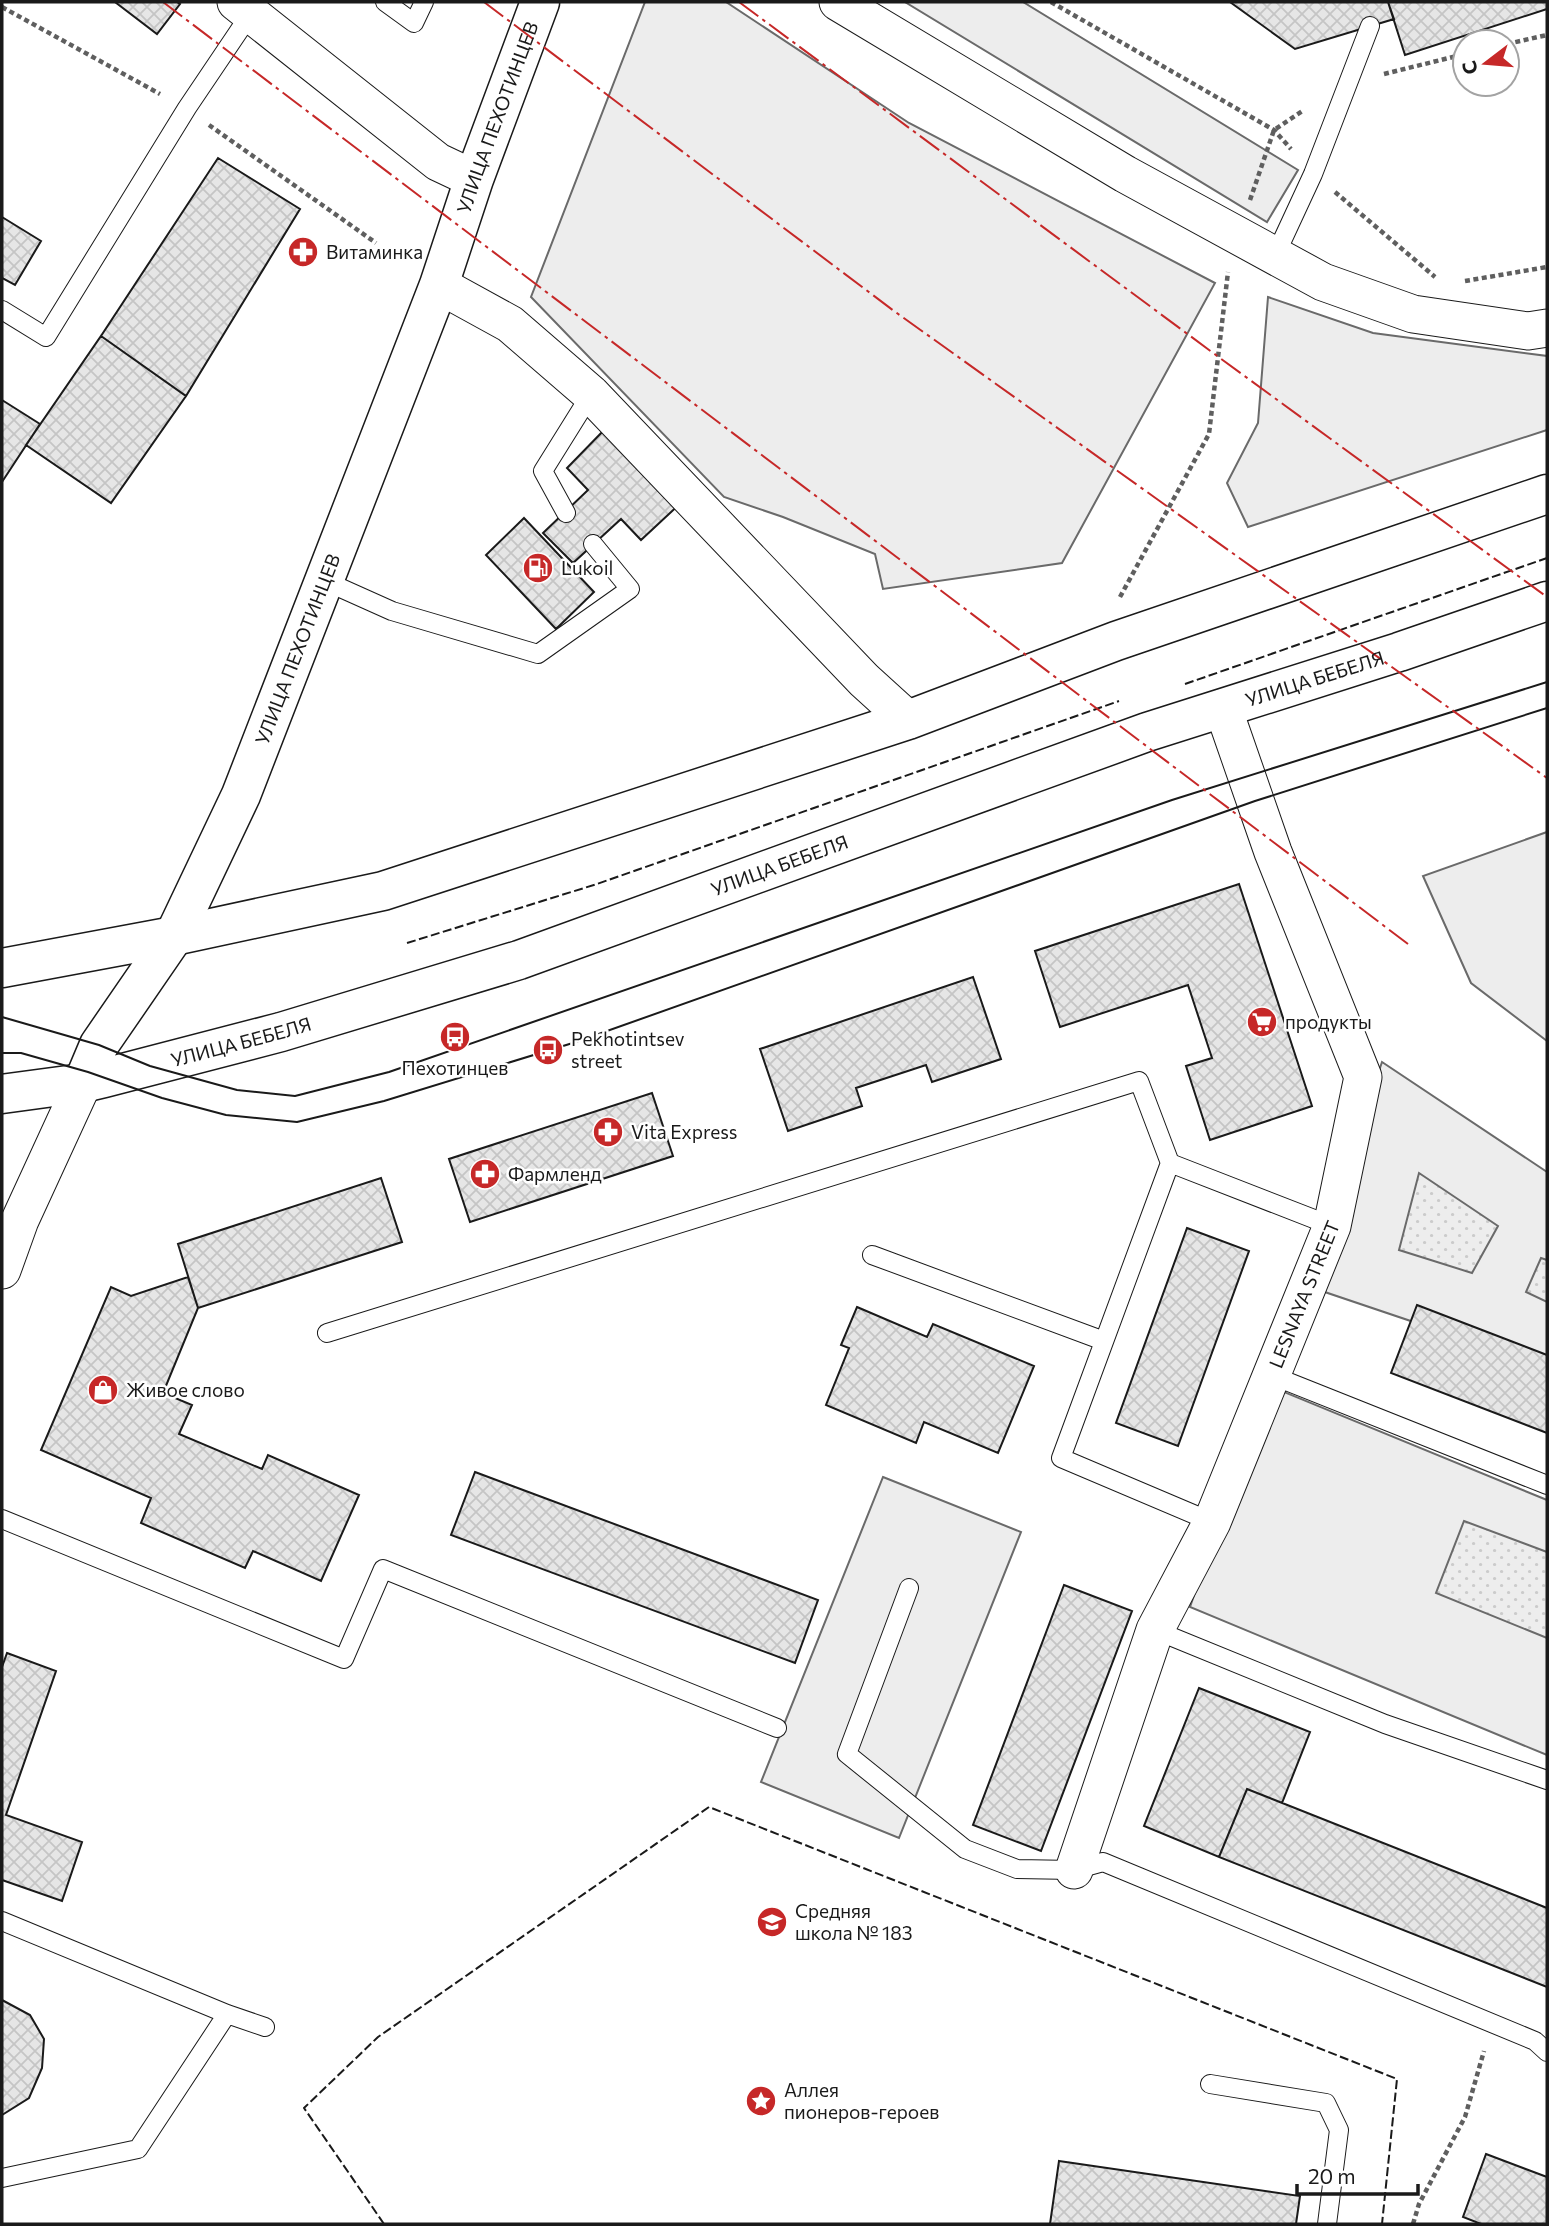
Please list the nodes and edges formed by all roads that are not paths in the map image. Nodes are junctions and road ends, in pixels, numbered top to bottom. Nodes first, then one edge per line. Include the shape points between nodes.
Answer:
1 (384, 2) edge
2 (424, 2) edge
3 (540, 2) edge
4 (838, 2) edge
5 (244, 8) edge
6 (1370, 26) dead end
7 (474, 179) junction
8 (1275, 256) junction
9 (439, 285) junction
10 (2, 310) edge
11 (1547, 328) edge
12 (590, 394) junction
13 (1547, 494) edge
14 (566, 513) dead end
15 (593, 544) dead end
16 (325, 581) junction
17 (1547, 601) edge
18 (1223, 708) junction
19 (908, 720) junction
20 (174, 936) junction
21 (2, 968) edge
22 (83, 1083) junction
23 (2, 1094) edge
24 (1170, 1163) junction
25 (1332, 1226) junction
26 (872, 1255) dead end
27 (2, 1270) edge
28 (327, 1333) dead end
29 (1104, 1341) junction
30 (1271, 1375) junction
31 (1547, 1485) edge
32 (2, 1519) edge
33 (1212, 1522) junction
34 (909, 1588) dead end
35 (1155, 1630) junction
36 (777, 1728) dead end
37 (1547, 1780) edge
38 (1074, 1870) junction
39 (2, 1921) edge
40 (227, 2014) junction
41 (265, 2027) dead end
42 (1547, 2052) edge
43 (1209, 2084) dead end
44 (2, 2178) edge
45 (1327, 2224) edge

1 - 2 lane via 414,23
3 - 7 main road, УЛИЦА ПЕХОТИНЦЕВ
4 - 8 street via 1125,174
5 - 7 street via 438,162
5 - 10 lane via 46,337
6 - 8 lane via 1314,174
7 - 9 main road, УЛИЦА ПЕХОТИНЦЕВ
8 - 11 street via 1324,282 1413,314 1528,331
9 - 12 street via 510,324
9 - 16 main road, УЛИЦА ПЕХОТИНЦЕВ
12 - 14 lane via 543,471
12 - 19 street via 863,680
13 - 19 main road via 1116,641
15 - 16 lane via 630,589 538,654 392,611
16 - 20 main road, УЛИЦА ПЕХОТИНЦЕВ via 242,795
17 - 18 main road, УЛИЦА БЕБЕЛЯ
18 - 22 main road, УЛИЦА БЕБЕЛЯ via 519,960 281,1032
18 - 25 street, LESNAYA STREET via 1273,852 1363,1077
19 - 20 main road via 383,891
20 - 21 main road
20 - 22 main road, УЛИЦА ПЕХОТИНЦЕВ via 99,1045
22 - 23 main road, УЛИЦА БЕБЕЛЯ
22 - 27 street, УЛИЦА ПЕХОТИНЦЕВ
24 - 25 lane
24 - 28 lane via 1139,1081
24 - 29 lane
25 - 30 street, LESNAYA STREET
26 - 29 lane
29 - 33 lane via 1061,1458
30 - 31 lane
30 - 33 street, LESNAYA STREET
32 - 36 lane via 344,1659 383,1569
33 - 35 street, LESNAYA STREET
34 - 38 lane via 847,1754 965,1849 1017,1869
35 - 37 lane via 1385,1724
35 - 38 street, LESNAYA STREET
38 - 42 lane via 1102,1862 1535,2041
39 - 40 lane
40 - 41 lane
40 - 44 lane via 138,2150
43 - 45 lane via 1325,2103 1339,2130

